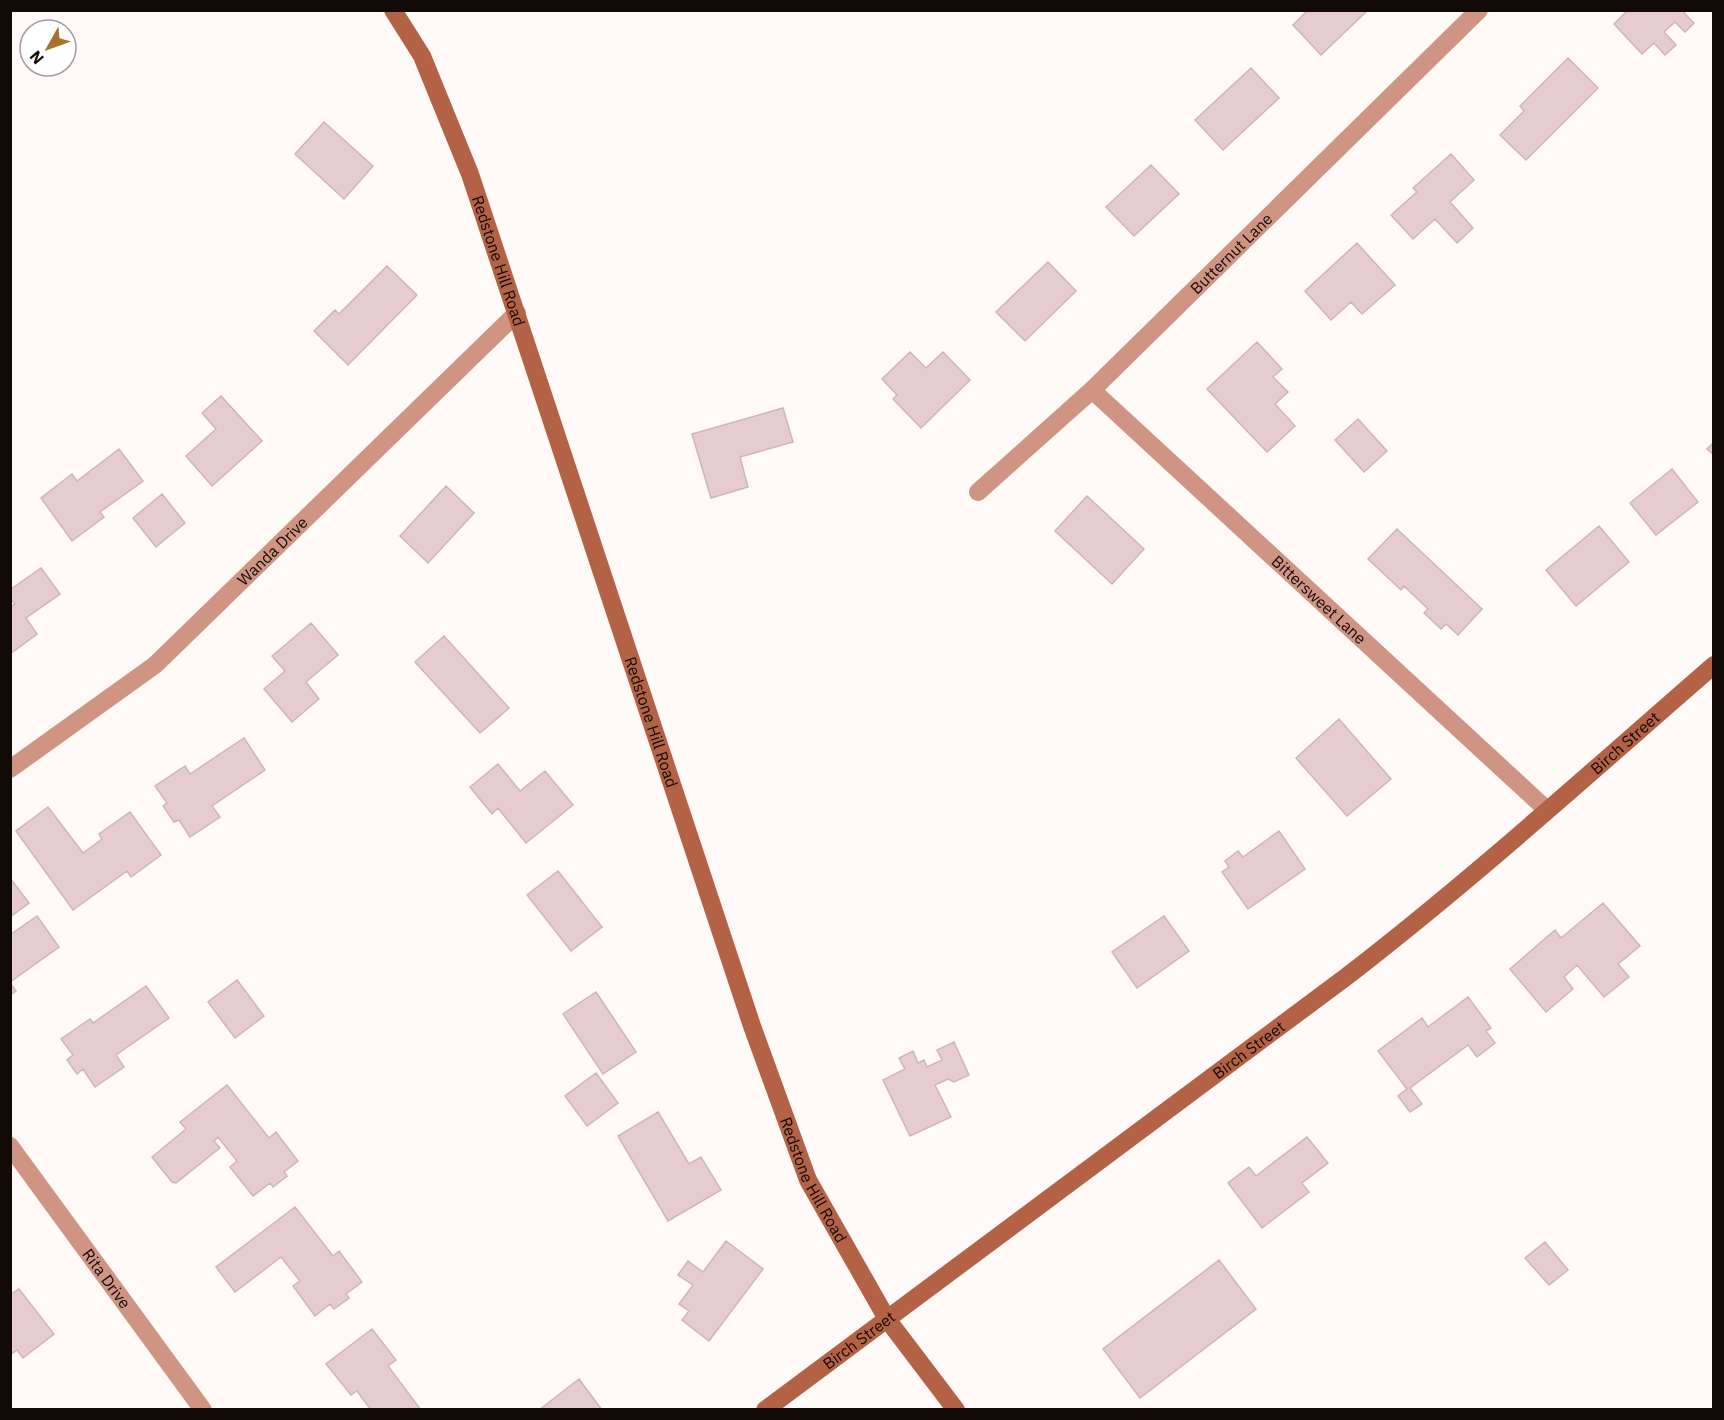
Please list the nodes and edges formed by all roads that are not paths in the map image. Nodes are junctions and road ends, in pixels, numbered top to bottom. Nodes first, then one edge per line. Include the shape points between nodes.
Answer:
1 (393, 10) edge
2 (1479, 10) edge
3 (517, 313) junction
4 (1092, 390) junction
5 (978, 492) dead end
6 (1713, 665) edge
7 (10, 769) edge
8 (1547, 810) junction
9 (10, 1146) edge
10 (887, 1319) junction
11 (203, 1410) edge
12 (765, 1410) edge
13 (956, 1410) edge

1 - 3 main road, Redstone Hill Road via 422,56 470,174
2 - 4 street, Butternut Lane
3 - 7 street, Wanda Drive via 155,665
3 - 10 main road, Redstone Hill Road via 752,1026 808,1180
4 - 5 street, Butternut Lane
4 - 8 street, Bittersweet Lane
6 - 8 main road, Birch Street
8 - 10 main road, Birch Street via 1364,964
9 - 11 street, Rita Drive
10 - 12 main road, Birch Street
10 - 13 main road, Redstone Hill Road

